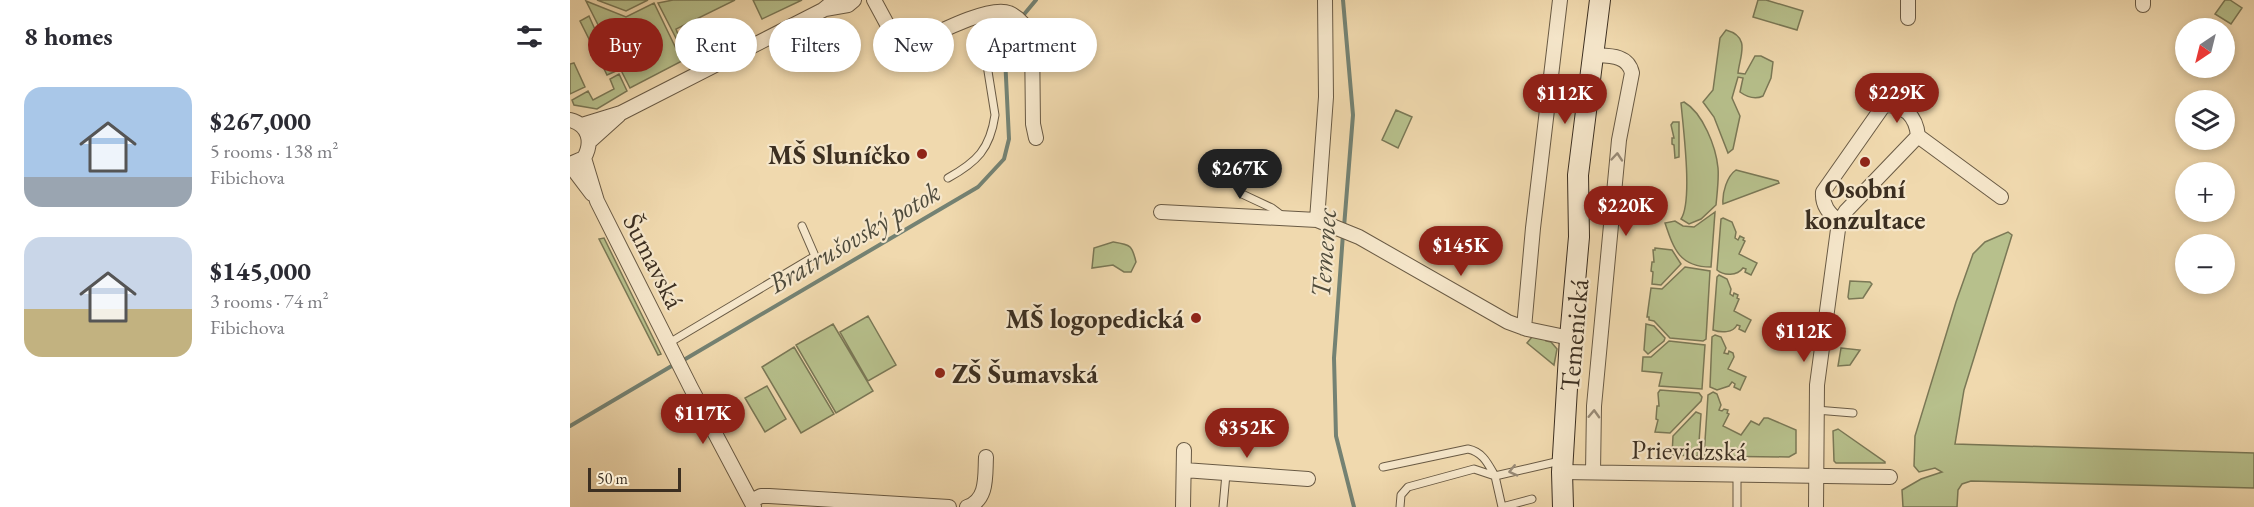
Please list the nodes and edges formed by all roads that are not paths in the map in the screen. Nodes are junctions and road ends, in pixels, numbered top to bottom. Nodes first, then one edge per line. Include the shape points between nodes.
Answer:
1 (835, 0) edge
2 (854, 0) edge
3 (874, 0) edge
4 (1325, 0) edge
5 (1560, 0) edge
6 (1600, 0) edge
7 (1908, 0) edge
8 (823, 10) junction
9 (979, 15) junction
10 (1908, 18) dead end
11 (1592, 55) junction
12 (621, 113) junction
13 (576, 122) edge
14 (1918, 136) junction
15 (1036, 138) dead end
16 (589, 142) junction
17 (584, 158) junction
18 (570, 165) edge
19 (948, 178) dead end
20 (1242, 194) dead end
21 (2001, 198) dead end
22 (597, 201) junction
23 (1161, 212) dead end
24 (1287, 218) junction
25 (1317, 220) junction
26 (1839, 222) junction
27 (802, 226) dead end
28 (1524, 328) junction
29 (1570, 338) junction
30 (672, 349) junction
31 (1816, 410) junction
32 (1852, 413) dead end
33 (1184, 450) dead end
34 (986, 457) dead end
35 (1562, 466) junction
36 (1383, 467) dead end
37 (1184, 470) junction
38 (1593, 472) junction
39 (1226, 474) junction
40 (1737, 474) junction
41 (1495, 476) junction
42 (1816, 476) junction
43 (1890, 477) dead end
44 (1308, 479) dead end
45 (1532, 499) dead end
46 (752, 505) edge
47 (948, 507) edge
48 (967, 507) edge
49 (1183, 507) edge
50 (1223, 507) edge
51 (1400, 507) edge
52 (1502, 507) edge
53 (1563, 507) edge
54 (1737, 507) edge
55 (1816, 507) edge

1 - 8 street
2 - 8 street
3 - 9 street via 901,50
4 - 25 street via 1326,97
5 - 28 street
6 - 11 street, Temenická
7 - 10 street
8 - 12 street
9 - 15 street via 995,11 1011,14 1032,36
9 - 19 lane via 994,123 983,152
11 - 29 street, Temenická via 1578,175 1580,237
38 -> 11 street, Temenická via 1594,406 1618,151 1632,73 1628,63 1621,59
12 - 13 street
12 - 16 street
13 - 16 street via 586,131
14 - 21 street
14 - 26 street
14 - 26 street via 1917,126 1905,110 1884,105 1823,192 1825,207
16 - 17 street
17 - 18 street
17 - 22 street, Šumavská
18 - 22 street, Šumavská
20 - 24 lane
22 - 30 street, Šumavská
23 - 24 street
24 - 25 street
25 - 28 street via 1344,230
26 - 31 street
27 - 30 lane, Šumavská via 815,256
28 - 29 street
29 - 35 street, Temenická
30 - 46 street, Šumavská
31 - 32 lane
31 - 42 street
33 - 37 street
34 - 48 street via 983,493
35 - 38 street, Prievidzská
35 -> 41 lane
35 - 53 street, Temenická
36 - 41 lane via 1468,449 1482,455
37 - 39 street
37 - 49 street
38 - 40 street, Prievidzská
39 - 44 street
39 - 50 lane
40 - 42 street, Prievidzská
40 - 54 lane
41 - 51 lane via 1474,469 1408,487 1401,495
41 - 52 lane
42 - 43 street, Prievidzská
42 - 55 street
45 - 52 lane
46 - 47 street, Šumavská via 761,496 769,496

